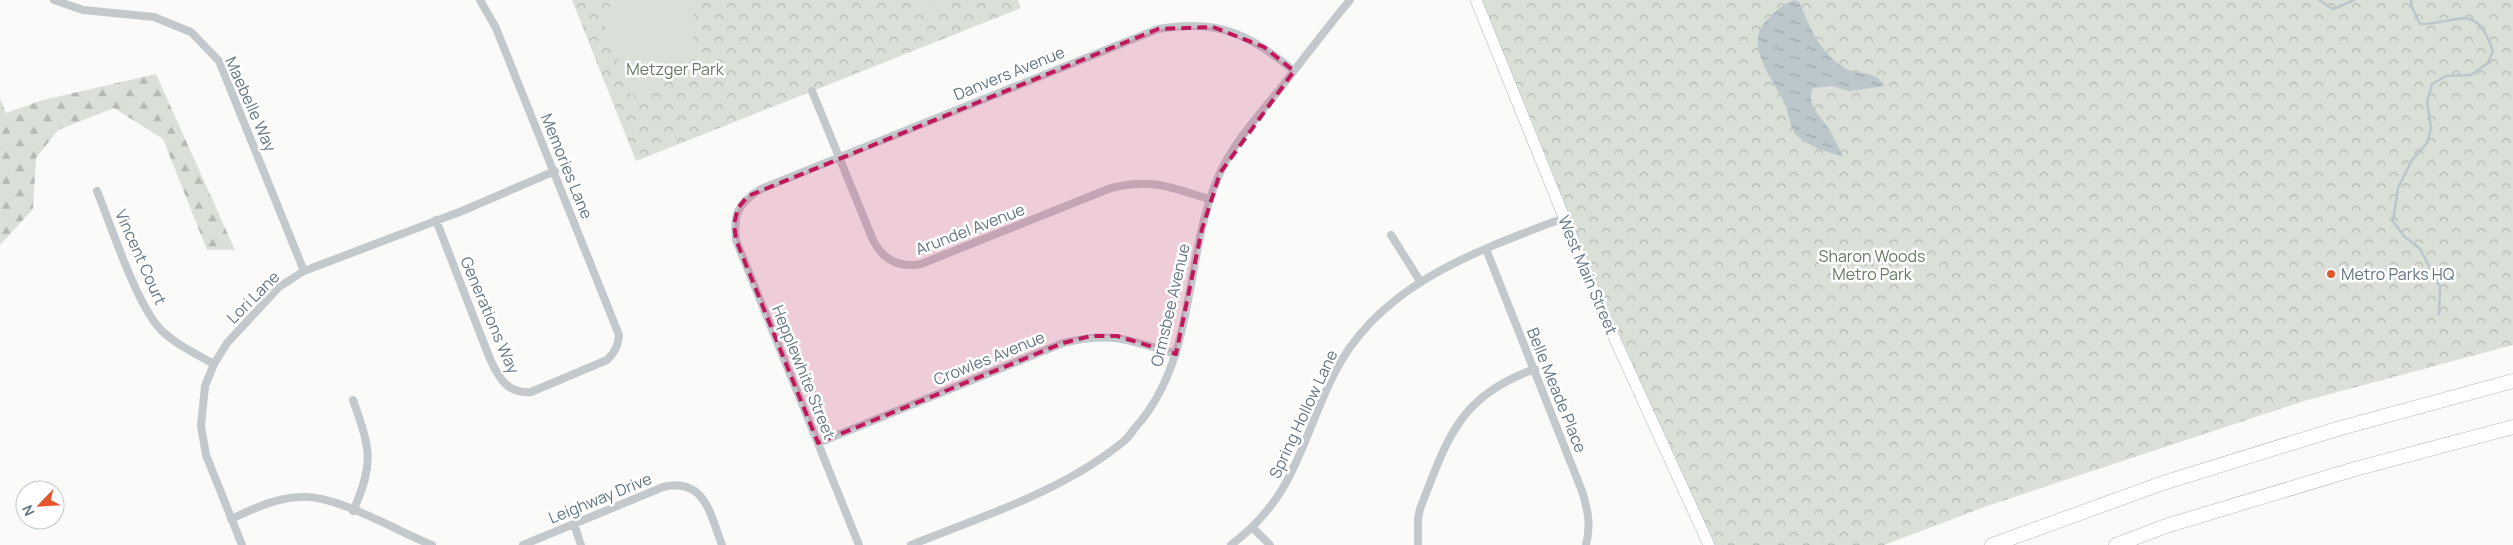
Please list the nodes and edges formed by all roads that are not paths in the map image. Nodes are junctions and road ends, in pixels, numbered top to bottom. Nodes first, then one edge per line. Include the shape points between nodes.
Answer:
1 (54, 0) edge
2 (480, 0) edge
3 (1350, 0) edge
4 (1476, 0) edge
5 (1294, 71) junction
6 (812, 91) dead end
7 (839, 157) junction
8 (555, 171) junction
9 (97, 191) dead end
10 (1210, 199) junction
11 (738, 208) joint
12 (1564, 218) junction
13 (436, 220) junction
14 (1391, 235) dead end
15 (1486, 249) junction
16 (304, 271) junction
17 (1420, 281) junction
18 (618, 346) joint
19 (1176, 354) junction
20 (214, 364) junction
21 (1534, 369) junction
22 (2513, 381) edge
23 (353, 400) dead end
24 (2513, 427) edge
25 (818, 443) junction
26 (353, 511) junction
27 (231, 519) junction
28 (574, 524) junction
29 (1253, 528) junction
30 (428, 544) edge
31 (242, 545) edge
32 (522, 545) edge
33 (581, 545) edge
34 (722, 545) edge
35 (859, 545) edge
36 (911, 545) edge
37 (1231, 545) edge
38 (1270, 545) edge
39 (1418, 545) edge
40 (1586, 545) edge
41 (1709, 545) edge
42 (1992, 545) edge
43 (2116, 545) edge

1 - 16 street, Maebelle Way via 83,10 154,17 192,32 219,61
2 - 8 street, Memories Lane via 496,28
3 - 5 street, Ormsbee Avenue
4 - 12 main road, West Main Street
5 - 7 street, Danvers Avenue via 1264,47 1228,30 1196,25 1158,29
5 - 10 street, Ormsbee Avenue via 1235,147
6 - 7 street, Arundel Avenue
7 - 10 street, Arundel Avenue via 878,249 892,262 902,265 921,264 1111,188 1136,182 1161,184
7 - 11 street, Danvers Avenue via 760,189 748,196
8 - 13 street, Lori Lane
8 - 18 street, Memories Lane via 619,335
9 - 20 street, Vincent Court via 142,301 161,330
10 - 19 street, Ormsbee Avenue
11 - 25 street, Hepplewhite Street via 734,224 736,240
12 - 15 street, Spring Hollow Lane
12 - 41 main road, West Main Street via 1606,319
13 - 16 street, Lori Lane
13 - 18 street, Generations Way via 490,359 500,381 508,388 531,392 607,360
14 - 17 street
15 - 17 street, Spring Hollow Lane via 1453,262
15 - 21 street, Belle Meade Place
16 - 20 street, Lori Lane via 269,297 227,343
17 - 29 street, Spring Hollow Lane via 1365,328 1348,350 1332,376 1284,489
19 - 25 street, Crowles Avenue via 1117,336 1091,336 1062,343
19 - 36 street, Ormsbee Avenue via 1157,397 1125,441 1054,488
20 - 27 street, Lori Lane via 202,400 202,433 206,455
21 - 39 street via 1495,387 1478,399 1452,432 1420,509
21 - 40 street, Belle Meade Place via 1589,514
22 - 42 highway via 2337,429 2172,480
23 - 26 street via 369,456 368,470
24 - 43 highway via 2355,469 2166,526
25 - 35 street, Hepplewhite Street
26 - 27 street via 323,499 301,496 270,502
26 - 30 street
27 - 31 street, Lori Lane
28 - 32 street, Leighway Drive
28 - 33 street
28 - 34 street, Leighway Drive via 676,484 690,487 700,494
29 - 37 street, Spring Hollow Lane
29 - 38 street

